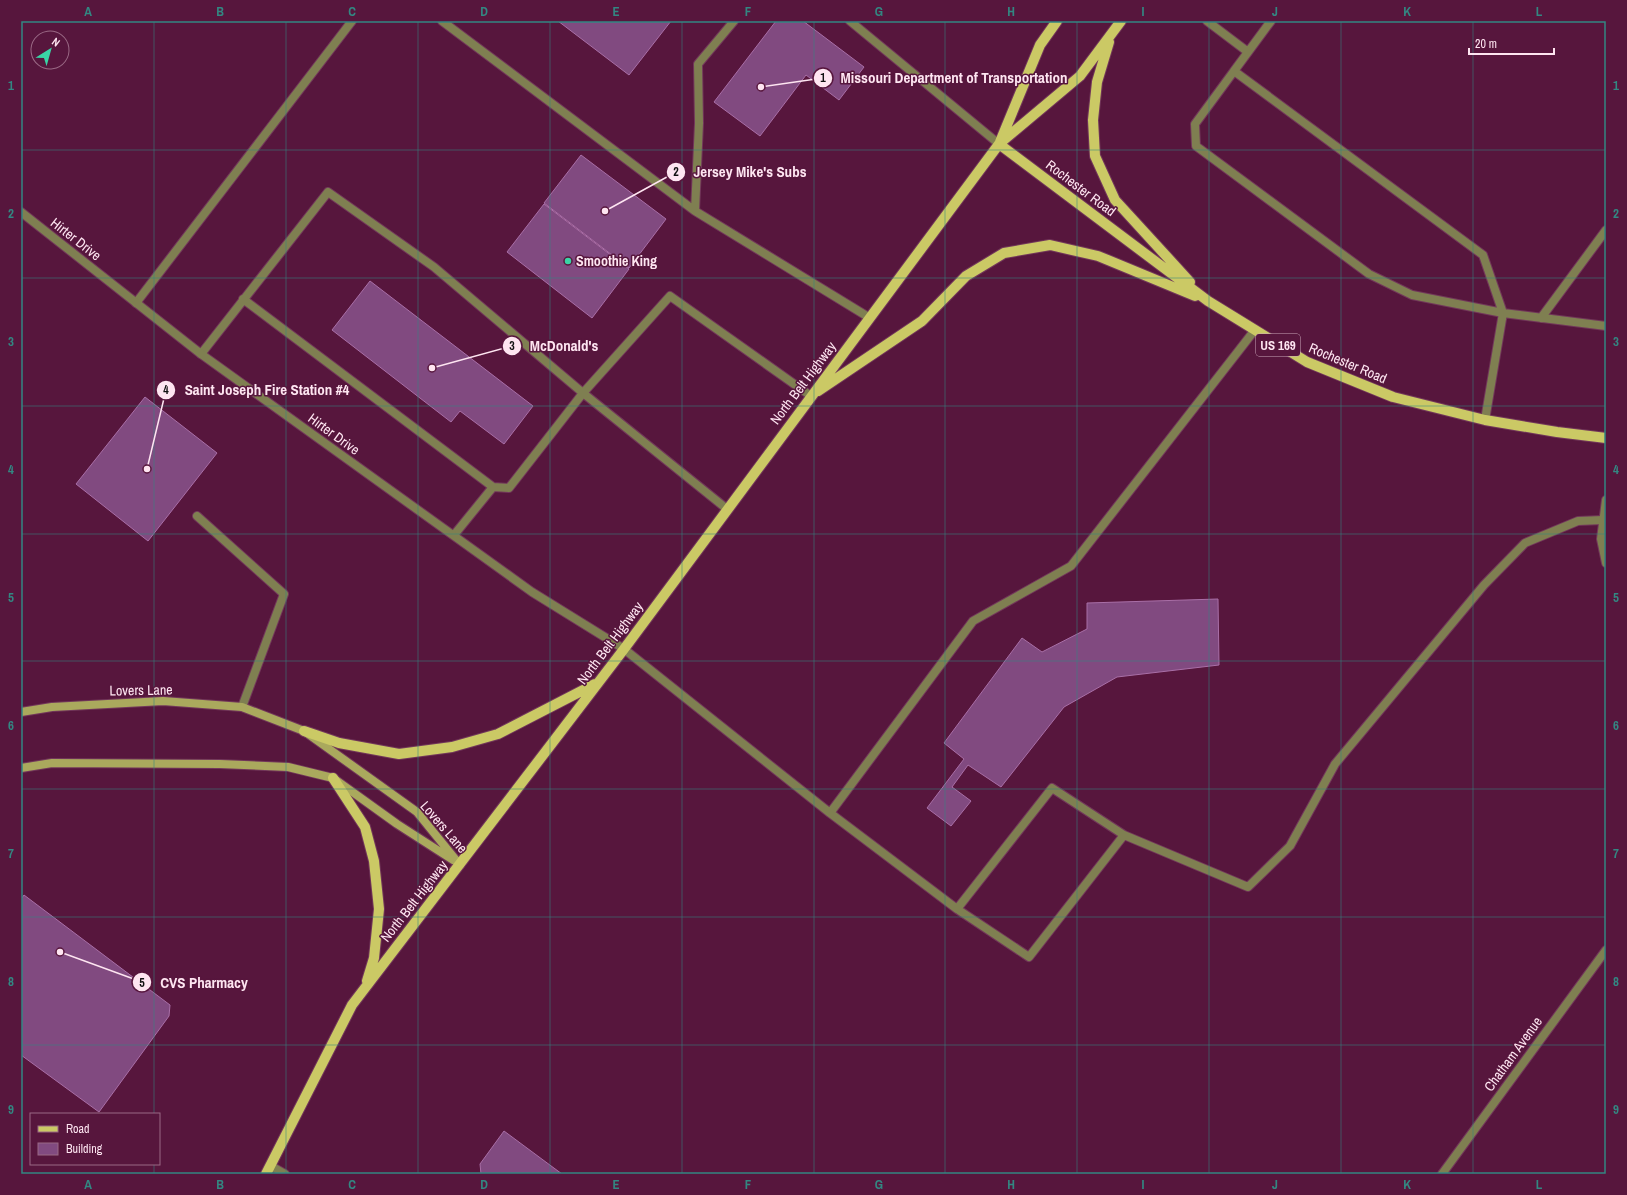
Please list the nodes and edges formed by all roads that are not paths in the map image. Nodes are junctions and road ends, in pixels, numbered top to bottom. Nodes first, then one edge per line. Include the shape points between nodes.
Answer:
1 (352, 21) edge
2 (442, 21) edge
3 (734, 21) edge
4 (850, 21) edge
5 (1058, 21) edge
6 (1121, 21) edge
7 (1207, 21) edge
8 (1271, 21) edge
9 (1111, 34) junction
10 (1248, 52) junction
11 (1234, 71) junction
12 (999, 144) junction
13 (695, 211) junction
14 (21, 212) edge
15 (1606, 230) edge
16 (243, 299) junction
17 (1208, 301) junction
18 (136, 303) junction
19 (1502, 313) junction
20 (870, 318) junction
21 (1541, 318) junction
22 (1606, 326) edge
23 (1254, 331) junction
24 (200, 354) junction
25 (583, 393) junction
26 (811, 396) junction
27 (1485, 420) junction
28 (1606, 438) edge
29 (493, 488) junction
30 (1606, 500) edge
31 (727, 509) junction
32 (197, 516) dead end
33 (1603, 520) junction
34 (454, 535) junction
35 (1606, 563) edge
36 (624, 649) junction
37 (598, 682) junction
38 (242, 707) junction
39 (21, 712) edge
40 (304, 731) junction
41 (21, 768) edge
42 (333, 778) junction
43 (830, 813) junction
44 (1124, 835) junction
45 (460, 865) junction
46 (957, 909) junction
47 (1606, 950) edge
48 (366, 987) junction
49 (269, 1170) edge
50 (285, 1174) edge
51 (1442, 1174) edge

1 - 18 street
2 - 13 street
3 - 13 street via 698,64 699,123
4 - 12 street
5 - 12 main road, North Belt Highway via 1040,45
6 - 9 main road, North Belt Highway
7 - 10 street
8 - 10 street
9 - 12 main road, North Belt Highway via 1080,76
9 - 17 main road via 1097,82 1093,120 1095,156 1115,200
10 - 11 street
11 - 19 street via 1483,255
11 - 19 street via 1195,124 1196,146 1369,274 1412,295
12 - 17 main road, Rochester Road / US 169
12 - 20 main road, North Belt Highway
13 - 20 street
14 - 18 street, Hirter Drive
15 - 21 street
16 - 24 street
16 - 25 street via 328,192 434,267
16 - 29 street
17 - 23 main road, Rochester Road / US 169
17 - 26 main road via 1098,256 1050,245 1004,253 966,276 922,321
18 - 24 street, Hirter Drive
19 - 21 street
19 - 27 street
20 - 26 main road, North Belt Highway
21 - 22 street
23 - 27 main road, Rochester Road / US 169 via 1307,362 1392,397
23 - 43 street via 1071,566 973,621
24 - 34 street, Hirter Drive
25 - 26 street via 670,296
25 - 29 street via 508,488
25 - 31 street
26 - 31 main road, North Belt Highway
27 - 28 main road, Rochester Road / US 169
29 - 34 street
30 - 33 street
31 - 36 main road, North Belt Highway
32 - 38 street via 284,594
33 - 35 street via 1601,540
33 - 44 street via 1578,521 1525,543 1484,585 1335,764 1290,846 1248,887
34 - 36 street, Hirter Drive via 532,592
36 - 37 main road, North Belt Highway
36 - 43 street, Hirter Drive
37 - 40 main road via 498,734 452,746 398,754 339,743
37 - 45 main road, North Belt Highway
38 - 39 street, Lovers Lane via 163,701 52,707
38 - 40 street, Lovers Lane
40 - 45 street, Lovers Lane via 417,812
41 - 42 street, Lovers Lane via 52,763 220,764 288,767
42 - 45 street, Lovers Lane
42 - 48 main road via 365,827 374,862 379,909 374,958
43 - 46 street, Hirter Drive
44 - 46 street via 1052,788
44 - 46 street, Hirter Drive via 1030,957
45 - 48 main road, North Belt Highway
47 - 51 street, Chatham Avenue
48 - 49 main road, North Belt Highway via 352,1005
49 - 50 street

